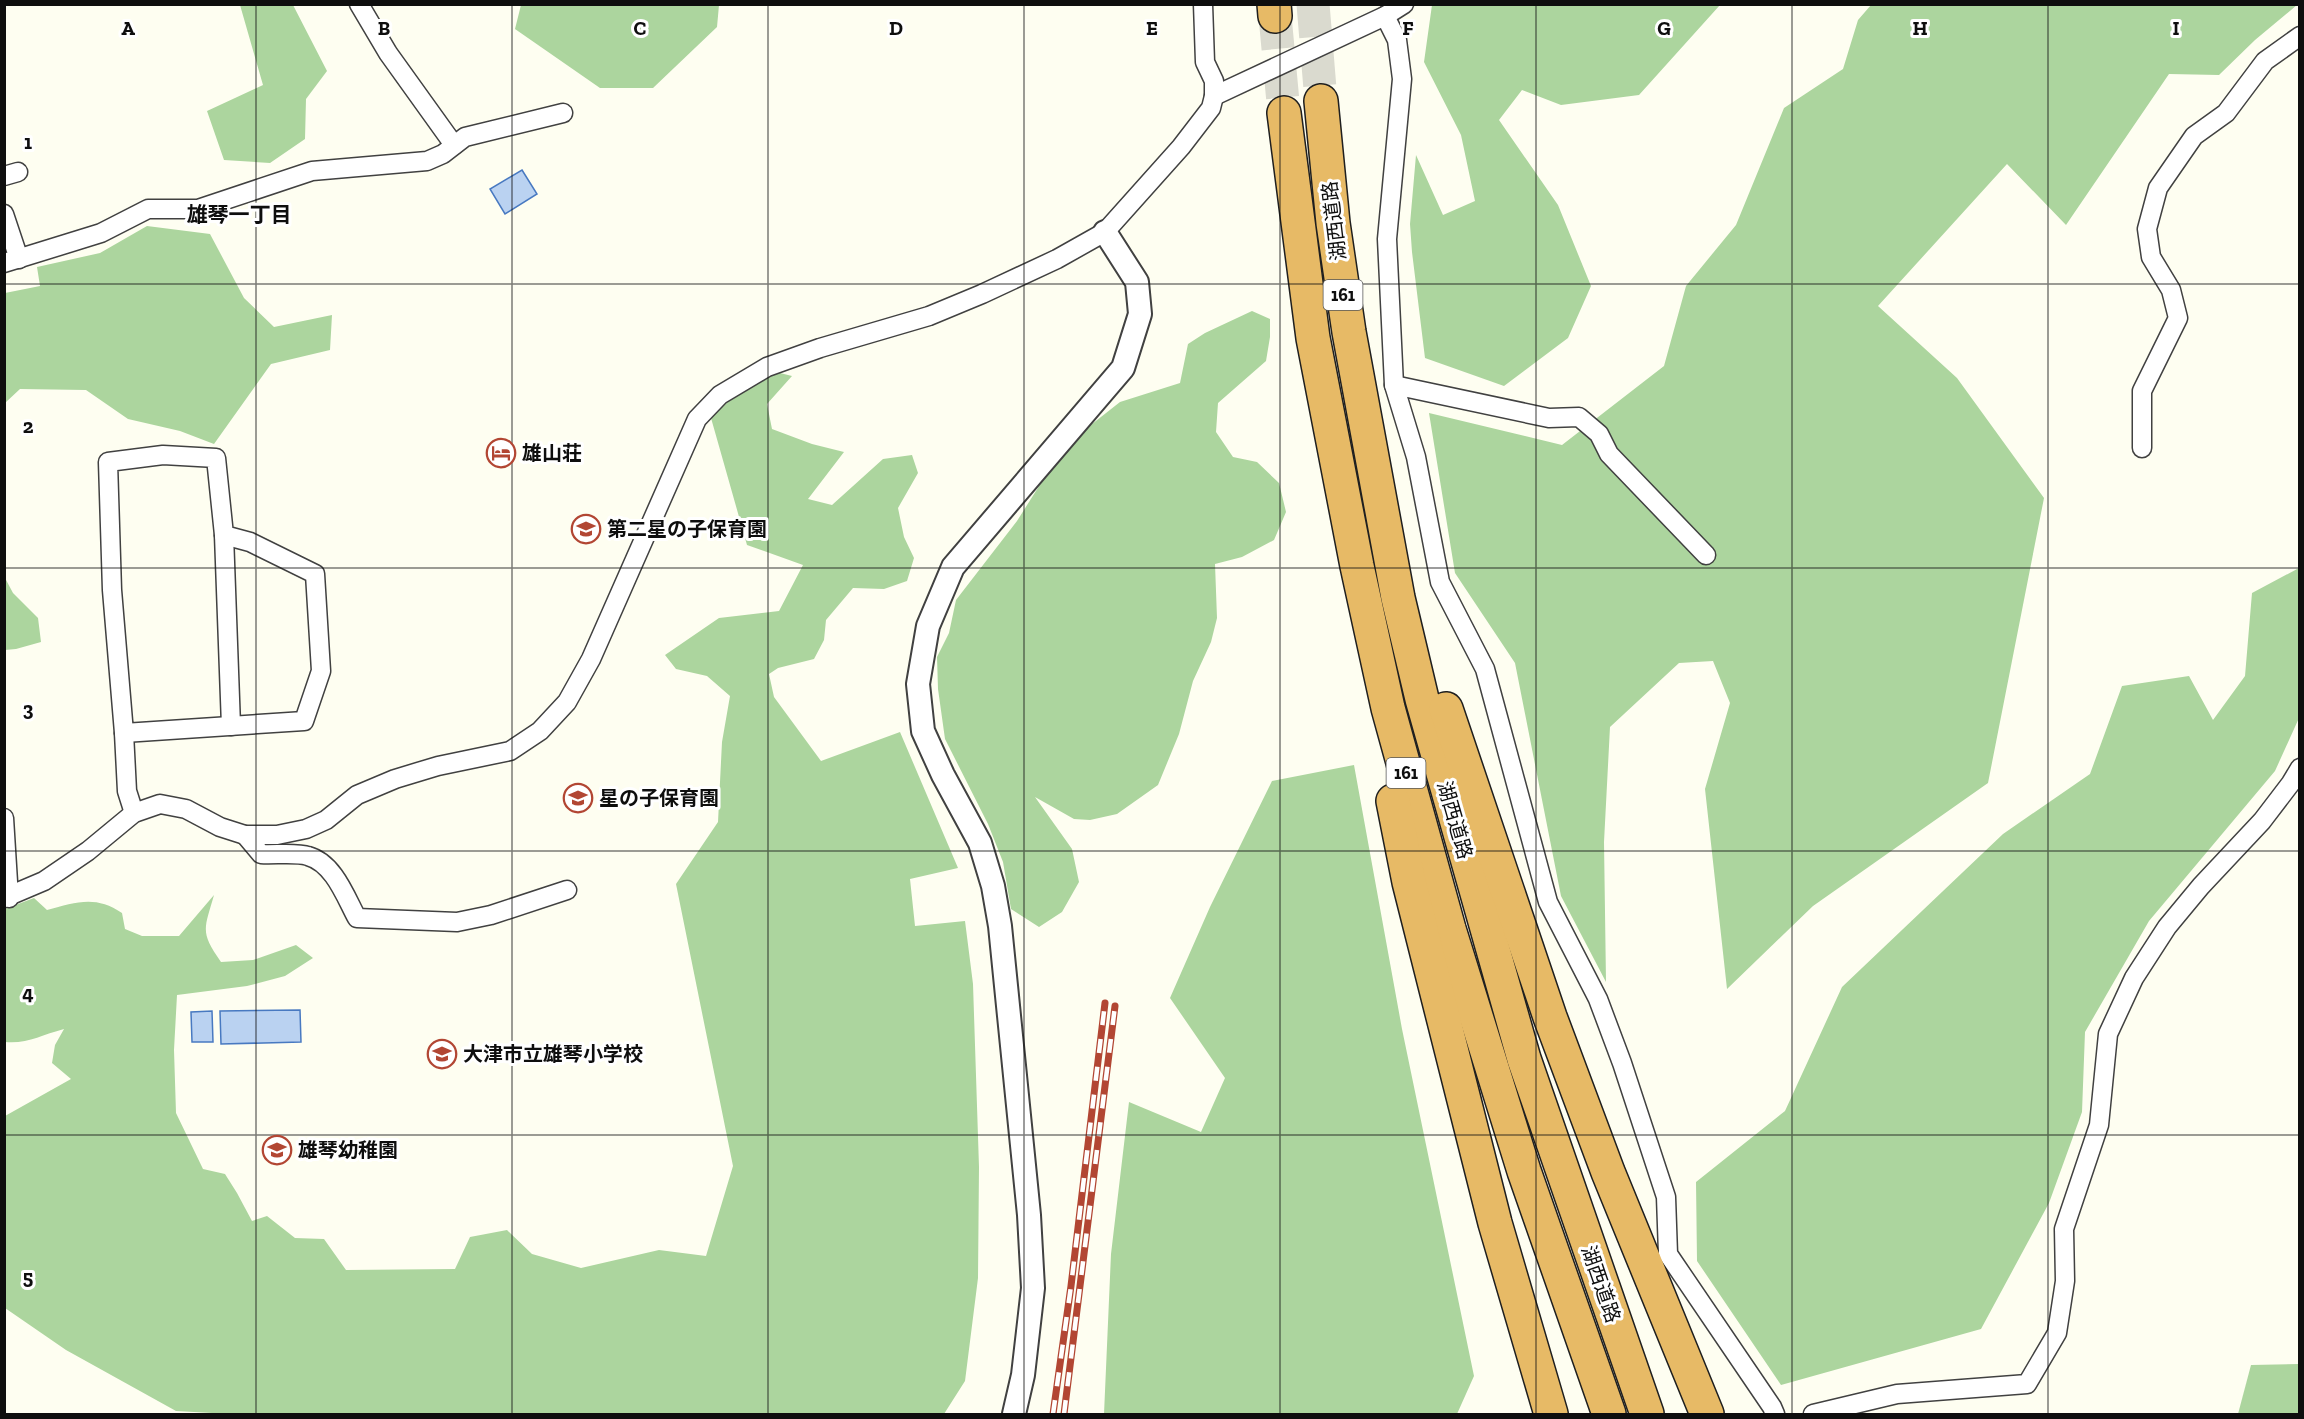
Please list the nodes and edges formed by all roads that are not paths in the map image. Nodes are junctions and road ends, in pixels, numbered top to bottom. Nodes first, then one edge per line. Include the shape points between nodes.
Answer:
1 (359, 4) edge
2 (1203, 4) edge
3 (1404, 4) edge
4 (1385, 16) junction
5 (2300, 36) edge
6 (1214, 96) junction
7 (1321, 101) tunnel mouth
8 (1284, 113) tunnel mouth
9 (563, 114) dead end
10 (454, 145) junction
11 (4, 214) edge
12 (1105, 232) junction
13 (12, 261) edge
14 (1394, 385) junction
15 (2142, 448) dead end
16 (1377, 487) junction
17 (224, 535) junction
18 (1706, 555) dead end
19 (1357, 566) junction
20 (231, 726) junction
21 (124, 733) junction
22 (2300, 768) edge
23 (134, 813) junction
24 (4, 818) edge
25 (245, 836) junction
26 (567, 890) dead end
27 (7, 898) edge
28 (1014, 1414) edge
29 (1551, 1414) edge
30 (1609, 1414) edge
31 (1647, 1414) edge
32 (1707, 1414) edge
33 (1775, 1414) edge
34 (1813, 1414) edge

1 - 10 street via 388,53
2 - 6 street via 1205,62 1214,81
3 - 4 street
4 - 6 street
4 - 14 street via 1397,40 1402,79 1387,239
5 - 15 street via 2265,61 2226,113 2194,136 2158,188 2147,229 2151,257 2171,290 2178,318 2142,391
6 - 12 street via 1197,127
7 - 16 highway, 湖西道路 / 161 via 1333,222
8 - 19 highway, 湖西道路 / 161 via 1314,338
9 - 10 street via 465,137
10 - 13 street via 427,160 312,171 198,209 148,209 101,233
11 - 13 street
12 - 25 street via 982,294 929,316 767,368 720,395 697,419 576,688 540,731 510,751 395,779 357,795 326,820 306,829
12 - 28 street via 1137,282 1140,314 1123,368 953,567 928,627 918,684 923,731 980,843 1000,926 1033,1288 1023,1375
14 - 18 street via 1549,418 1579,417 1599,434 1609,454
14 - 33 street via 1416,457 1440,582 1485,669 1548,902 1598,999 1666,1197 1668,1254
16 - 31 highway, 湖西道路 / 161 via 1422,699 1524,1059
16 - 32 highway via 1415,618 1550,1017 1612,1182
17 - 20 street
17 - 20 street via 250,542 315,574 321,671 304,722
17 - 21 street via 216,458 163,455 108,462 112,590
19 - 29 highway via 1381,737 1409,882 1495,1223
19 - 30 highway, 湖西道路 / 161 via 1388,708 1449,929 1524,1171
20 - 21 street
21 - 23 street via 127,791
22 - 34 street via 2262,821 2168,927 2134,978 2108,1034 2099,1125 2064,1229 2065,1281 2057,1333 2027,1384 1897,1394
23 - 25 street via 160,804 186,809
23 - 27 street via 62,869
24 - 27 street
25 - 26 street via 261,854 309,856 324,866 336,879 357,918 458,922

